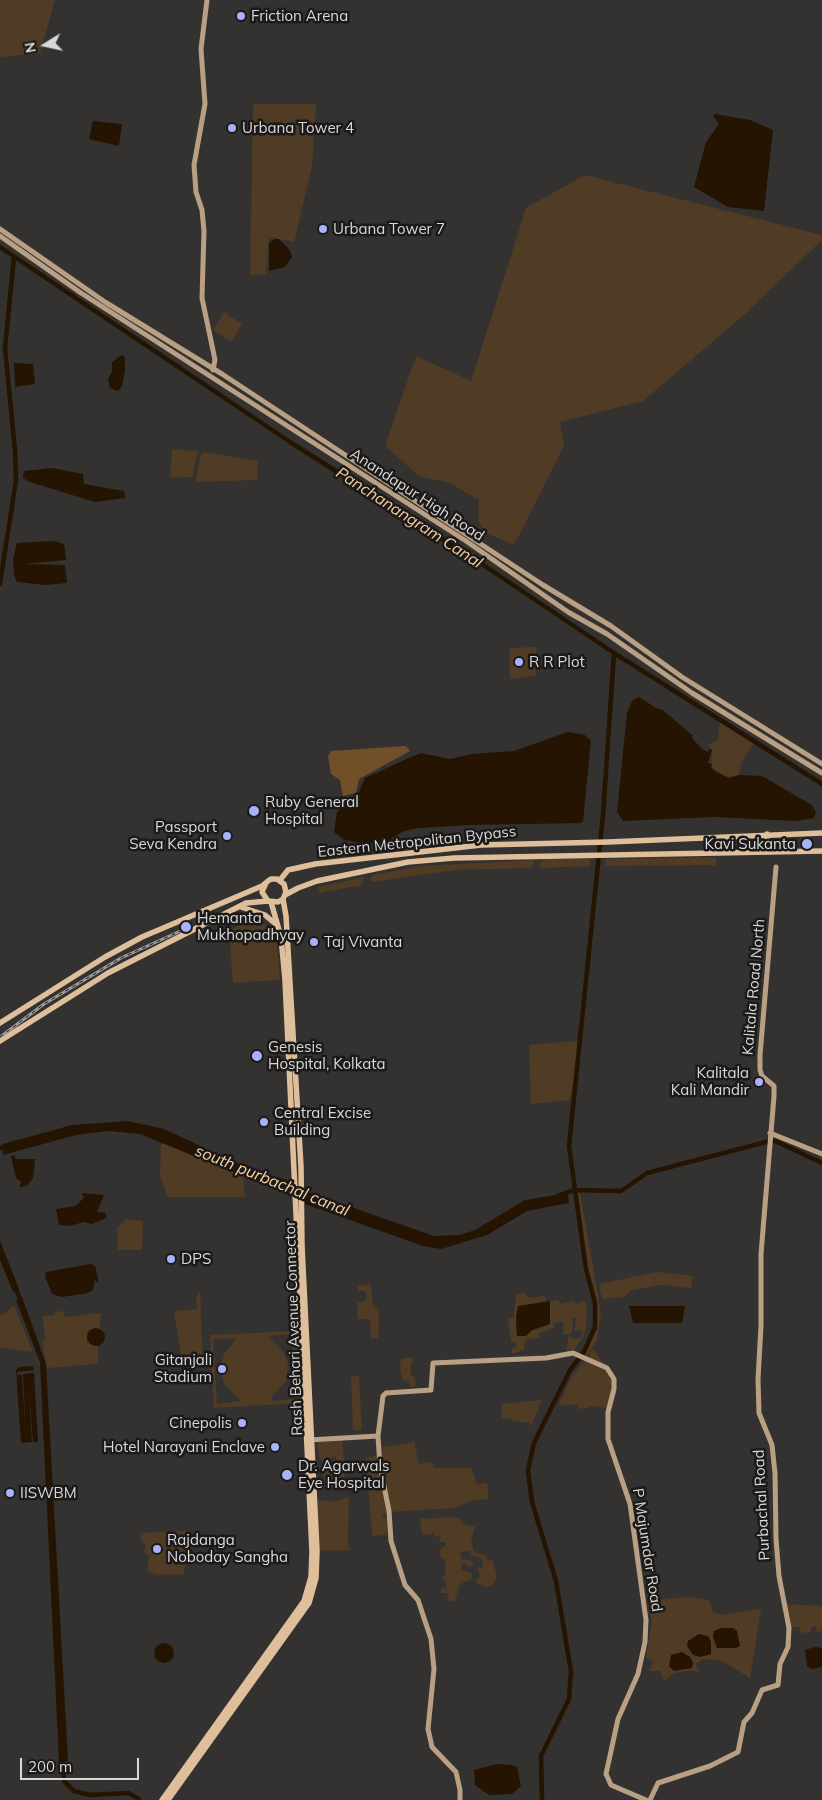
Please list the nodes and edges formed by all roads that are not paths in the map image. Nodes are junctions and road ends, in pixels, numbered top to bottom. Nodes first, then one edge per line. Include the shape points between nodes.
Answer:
1 (208, 0) edge
2 (0, 229) edge
3 (0, 236) edge
4 (214, 369) junction
5 (210, 375) junction
6 (822, 764) edge
7 (822, 773) edge
8 (822, 833) edge
9 (766, 834) junction
10 (822, 851) edge
11 (767, 852) junction
12 (776, 867) dead end
13 (280, 880) junction
14 (266, 882) junction
15 (284, 897) junction
16 (269, 902) junction
17 (241, 908) junction
18 (280, 929) junction
19 (0, 1023) edge
20 (0, 1041) edge
21 (769, 1135) junction
22 (822, 1154) edge
23 (378, 1436) junction
24 (309, 1440) junction
25 (162, 1800) edge
26 (168, 1800) edge
27 (460, 1800) edge
28 (648, 1800) edge

1 - 4 main road via 201,50 205,104 194,165 204,231 202,298 211,336
2 - 4 main road, Anandapur High Road via 105,302
3 - 5 main road, Anandapur High Road via 81,293
4 - 5 main road
4 - 6 main road, Anandapur High Road via 543,585 611,626 682,677
5 - 7 main road, Anandapur High Road via 692,693
8 - 9 main road
9 - 11 main road
9 - 13 main road, Eastern Metropolitan Bypass via 481,845 359,858 288,870
10 - 11 main road, Eastern Metropolitan Bypass
11 - 15 main road, Eastern Metropolitan Bypass via 592,854 408,862 317,881
12 - 21 main road, Kalitala Road North via 760,1056 762,1076 774,1086
13 - 14 main road
13 - 15 main road via 286,886
14 - 16 main road via 262,892
14 - 19 main road via 142,937
15 - 16 main road via 278,902
15 - 24 main road, Rash Behari Avenue Connector via 302,1205
16 - 17 main road via 246,903
16 - 18 main road, Rash Behari Avenue Connector
17 - 18 main road via 265,915
17 - 20 main road via 108,974
18 - 24 main road, Rash Behari Avenue Connector
21 - 22 main road
21 - 28 main road, Purbachal Road via 761,1254 760,1413 773,1448 776,1473 776,1539 789,1628 788,1650 780,1664 778,1684 762,1690 752,1713 744,1722 738,1752 710,1766 658,1783
23 - 24 main road
23 - 27 main road via 380,1470 394,1550 404,1585 418,1600 431,1639 434,1669 428,1726 431,1744 456,1772
23 - 28 main road, P Majumdar Road via 384,1394 431,1390 432,1363 574,1354 607,1368 614,1379 608,1412 608,1439 630,1502 646,1620 638,1674 618,1719 607,1778 614,1786
24 - 25 main road, Rash Behari Avenue Connector via 312,1565 304,1601
24 - 26 main road, Rash Behari Avenue Connector via 317,1551 312,1597

